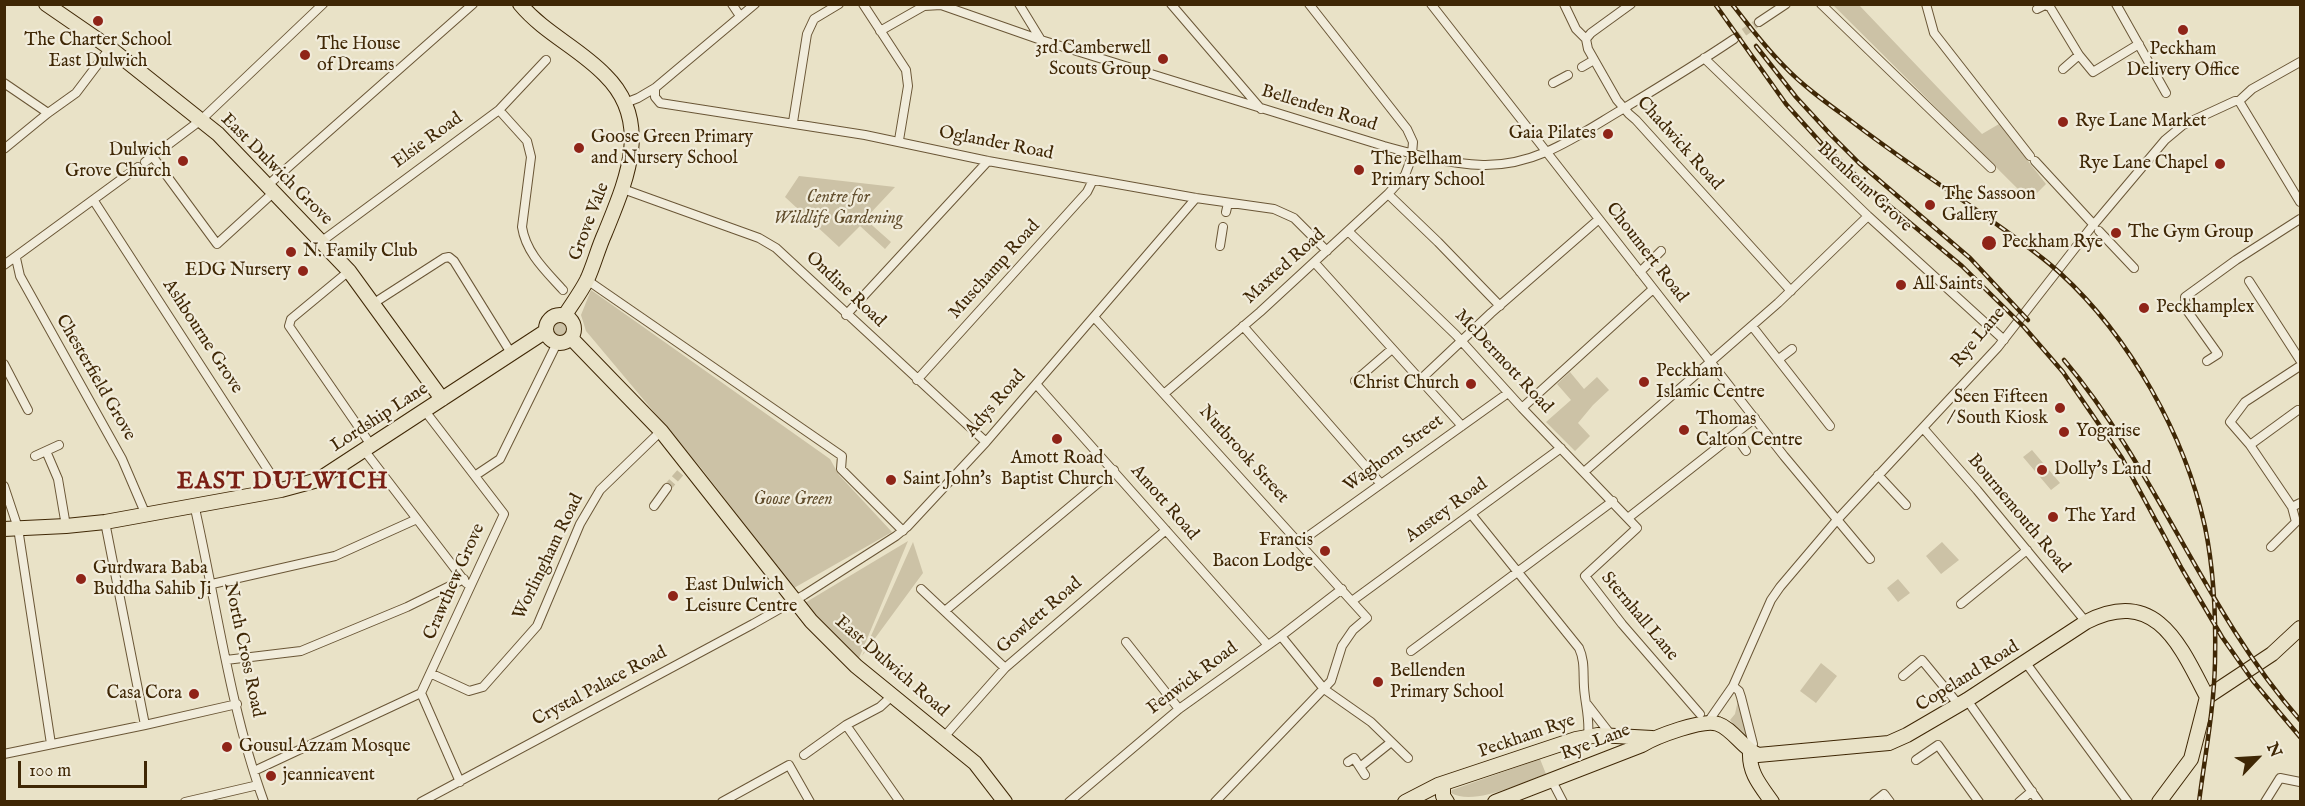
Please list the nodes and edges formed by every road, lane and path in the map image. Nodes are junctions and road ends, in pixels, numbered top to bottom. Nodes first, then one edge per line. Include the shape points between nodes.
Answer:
1 (46, 4) edge
2 (323, 4) edge
3 (472, 4) edge
4 (520, 4) edge
5 (732, 4) edge
6 (755, 4) edge
7 (839, 4) edge
8 (863, 4) edge
9 (1019, 4) edge
10 (1171, 4) edge
11 (1309, 4) edge
12 (1431, 4) edge
13 (1564, 4) edge
14 (1632, 4) edge
15 (1786, 4) edge
16 (1821, 4) edge
17 (1926, 4) edge
18 (2116, 4) edge
19 (2037, 9) dead end
20 (740, 15) junction
21 (1759, 22) tunnel mouth
22 (880, 32) junction
23 (1586, 39) junction
24 (1734, 39) tunnel mouth
25 (1041, 40) junction
26 (2139, 44) junction
27 (110, 48) junction
28 (2079, 55) junction
29 (1704, 58) junction
30 (546, 60) dead end
31 (1594, 60) junction
32 (2301, 62) edge
33 (1582, 67) dead end
34 (2062, 69) dead end
35 (1568, 75) dead end
36 (4, 83) edge
37 (1553, 83) dead end
38 (655, 88) junction
39 (2166, 93) dead end
40 (2239, 101) junction
41 (625, 103) junction
42 (1623, 108) junction
43 (499, 110) junction
44 (1262, 110) junction
45 (48, 113) junction
46 (201, 120) junction
47 (793, 122) junction
48 (899, 140) junction
49 (4, 149) edge
50 (1547, 153) junction
51 (1413, 154) junction
52 (988, 161) junction
53 (145, 162) junction
54 (1991, 168) dead end
55 (1093, 180) junction
56 (271, 188) junction
57 (623, 189) junction
58 (1388, 194) junction
59 (1196, 198) junction
60 (94, 201) junction
61 (2301, 202) edge
62 (1868, 216) junction
63 (1599, 219) junction
64 (2301, 219) edge
65 (1223, 227) dead end
66 (2096, 228) junction
67 (1349, 232) junction
68 (322, 241) junction
69 (1220, 246) dead end
70 (1327, 251) junction
71 (1661, 251) dead end
72 (16, 258) junction
73 (1315, 263) junction
74 (4, 265) edge
75 (2134, 268) dead end
76 (349, 272) junction
77 (1640, 272) junction
78 (586, 280) junction
79 (2249, 281) dead end
80 (1653, 289) junction
81 (563, 290) dead end
82 (1791, 291) junction
83 (374, 303) junction
84 (1500, 306) junction
85 (565, 315) junction
86 (846, 315) junction
87 (1094, 317) junction
88 (1243, 326) junction
89 (1752, 326) junction
90 (546, 331) junction
91 (571, 338) junction
92 (2004, 340) junction
93 (556, 343) junction
94 (1461, 343) junction
95 (1392, 349) junction
96 (1792, 349) dead end
97 (511, 353) junction
98 (1779, 360) junction
99 (2301, 360) edge
100 (2207, 361) dead end
101 (1711, 362) junction
102 (4, 364) edge
103 (2301, 366) edge
104 (917, 380) junction
105 (1420, 380) junction
106 (1355, 381) dead end
107 (1036, 384) junction
108 (1165, 393) junction
109 (1508, 393) junction
110 (442, 399) junction
111 (1522, 408) junction
112 (28, 410) dead end
113 (2298, 410) dead end
114 (425, 411) junction
115 (1755, 418) junction
116 (1462, 426) junction
117 (1830, 426) dead end
118 (1923, 428) junction
119 (661, 431) junction
120 (1735, 435) junction
121 (986, 442) junction
122 (59, 445) dead end
123 (2250, 446) junction
124 (368, 448) junction
125 (1560, 448) junction
126 (46, 451) junction
127 (1746, 451) dead end
128 (35, 456) dead end
129 (1114, 470) junction
130 (1584, 472) junction
131 (476, 475) junction
132 (1878, 475) junction
133 (1381, 484) junction
134 (4, 486) edge
135 (667, 488) tunnel mouth
136 (281, 490) junction
137 (1612, 501) junction
138 (2301, 503) edge
139 (194, 504) junction
140 (1906, 505) dead end
141 (654, 506) dead end
142 (2292, 507) junction
143 (1471, 514) junction
144 (146, 515) junction
145 (1628, 518) junction
146 (417, 519) junction
147 (1836, 520) junction
148 (105, 522) junction
149 (66, 526) junction
150 (11, 528) edge
151 (1166, 530) junction
152 (903, 531) junction
153 (1300, 542) junction
154 (2271, 547) dead end
155 (2027, 550) junction
156 (1870, 559) dead end
157 (1518, 572) junction
158 (464, 579) junction
159 (212, 584) junction
160 (470, 589) junction
161 (921, 589) dead end
162 (1342, 589) junction
163 (794, 601) junction
164 (1352, 601) junction
165 (1961, 604) dead end
166 (946, 610) junction
167 (2086, 622) junction
168 (2301, 627) edge
169 (1281, 636) junction
170 (1126, 642) dead end
171 (1267, 644) junction
172 (1411, 651) dead end
173 (226, 660) junction
174 (2026, 663) junction
175 (1005, 668) junction
176 (432, 674) junction
177 (1903, 676) dead end
178 (1733, 686) junction
179 (1324, 689) junction
180 (422, 693) junction
181 (893, 695) junction
182 (2207, 697) junction
183 (1963, 702) junction
184 (1587, 703) junction
185 (237, 704) junction
186 (1179, 709) junction
187 (1704, 718) junction
188 (146, 726) junction
189 (846, 726) junction
190 (1588, 735) junction
191 (1611, 735) junction
192 (944, 737) junction
193 (1653, 738) junction
194 (1390, 742) junction
195 (51, 744) junction
196 (1750, 752) junction
197 (4, 754) edge
198 (804, 755) dead end
199 (1610, 757) junction
200 (1408, 758) dead end
201 (1916, 760) dead end
202 (1348, 762) dead end
203 (254, 771) junction
204 (1551, 780) junction
205 (460, 782) junction
206 (2301, 782) edge
207 (1443, 783) junction
208 (258, 785) junction
209 (2032, 791) junction
210 (1887, 798) edge
211 (185, 801) edge
212 (264, 801) edge
213 (421, 801) edge
214 (722, 801) edge
215 (810, 801) edge
216 (900, 801) edge
217 (1005, 801) edge
218 (1069, 801) edge
219 (1215, 801) edge
220 (1405, 801) edge
221 (1447, 801) edge
222 (1495, 801) edge
223 (1563, 801) edge
224 (1772, 801) edge
225 (1874, 801) edge
226 (1979, 801) edge
227 (2019, 801) edge
228 (2039, 801) edge
229 (2128, 801) edge
230 (2159, 801) edge
231 (2265, 801) edge

1 - 27 main road, East Dulwich Grove
2 - 46 street
3 - 56 street
4 - 41 main road, Grove Vale via 534,20 606,75
5 - 20 street
6 - 20 street
7 - 47 street via 814,19 807,34
8 - 22 street
9 - 25 street
10 - 44 street
11 - 51 street via 1407,129
12 - 50 street, Choumert Road
13 - 23 street, Chadwick Road
14 - 23 street
15 - 21 street
16 - 54 street
17 - 66 street via 1934,33 2032,158
18 - 26 street
19 - 28 street via 2045,4 2050,7
20 - 38 street
22 - 25 street, Bellenden Road via 924,6 941,5
22 - 48 street via 906,70 908,86
23 - 31 street, Chadwick Road
24 - 29 street, Bellenden Road
25 - 44 street, Bellenden Road
26 - 28 street via 2093,72
26 - 39 street
27 - 45 street via 76,93
27 - 46 main road, East Dulwich Grove
28 - 34 street
29 - 42 street, Bellenden Road
29 - 62 street, Blenheim Grove
30 - 43 street, Elsie Road
31 - 33 street
31 - 42 street, Chadwick Road
32 - 40 street, Rye Lane via 2252,89
35 - 37 street
36 - 45 street
38 - 41 street
38 - 47 street, Oglander Road via 660,103
40 - 61 street
40 - 66 street, Rye Lane via 2173,133 2148,159
41 - 57 main road, Grove Vale via 632,138
42 - 50 street, Bellenden Road
42 - 82 street, Chadwick Road
43 - 68 street, Elsie Road
43 - 81 street via 527,141 531,157 522,227 524,239 535,259
44 - 51 street, Bellenden Road
45 - 49 street
46 - 53 street
46 - 56 main road, East Dulwich Grove
47 - 48 street, Oglander Road
48 - 52 street, Oglander Road
50 - 51 street, Bellenden Road via 1484,165
50 - 63 street, Choumert Road
51 - 58 street, Maxted Road via 1405,175
52 - 55 street, Oglander Road
52 - 86 street
53 - 56 street via 217,244
53 - 60 street
55 - 59 street, Oglander Road
55 - 104 street, Muschamp Road via 1088,192
56 - 68 main road, East Dulwich Grove
57 - 78 main road, Grove Vale
57 - 86 street, Ondine Road via 771,244
58 - 67 street, Maxted Road
58 - 84 street
59 - 70 street, Oglander Road via 1227,208 1285,212
59 - 87 street, Adys Road
60 - 72 street
60 - 136 street, Ashbourne Grove
62 - 82 street
62 - 92 street, Blenheim Grove
63 - 77 street, Choumert Road
63 - 84 street
64 - 100 street via 2185,297 2186,309 2218,354
65 - 69 street
66 - 75 street
66 - 92 street, Rye Lane
67 - 70 street, Maxted Road
67 - 94 street, McDermott Road
68 - 76 main road, East Dulwich Grove
70 - 73 street, Maxted Road
71 - 77 street
72 - 74 street
72 - 144 street, Chesterfield Grove via 20,276 122,459
73 - 88 street, Maxted Road
73 - 95 street
76 - 83 main road, East Dulwich Grove
76 - 124 street via 291,319 289,326
77 - 80 street, Choumert Road
78 - 85 main road, Grove Vale
78 - 152 street via 842,456 841,469
79 - 99 street
80 - 101 street, Choumert Road
80 - 111 street
82 - 89 street
83 - 97 street via 449,257
83 - 110 main road, East Dulwich Grove
84 - 94 street
85 - 90 main road via 551,317
85 - 91 main road via 574,327
86 - 104 street, Ondine Road
87 - 107 street, Adys Road
87 - 108 street, Nutbrook Street
88 - 108 street, Maxted Road
88 - 133 street
89 - 98 street
89 - 101 street
90 - 93 main road
90 - 97 main road, Lordship Lane
91 - 93 main road
91 - 119 main road, East Dulwich Road
92 - 118 street, Rye Lane
93 - 131 street via 500,459
94 - 105 street
94 - 109 street, McDermott Road
95 - 105 street
95 - 106 street
96 - 98 street
97 - 110 main road, Lordship Lane
98 - 117 street
101 - 115 street, Choumert Road
101 - 130 street
102 - 112 street
103 - 123 street via 2245,402 2230,422
104 - 121 street, Ondine Road
105 - 116 street
107 - 121 street, Adys Road
107 - 129 street, Amott Road
108 - 153 street, Nutbrook Street
109 - 111 street, McDermott Road
109 - 116 street, Waghorn Street
110 - 114 main road, Lordship Lane
111 - 125 street, McDermott Road
113 - 123 street
114 - 124 main road, Lordship Lane
114 - 131 street, Crawthew Grove
115 - 120 street
115 - 147 street, Choumert Road
116 - 133 street, Waghorn Street
118 - 132 street, Rye Lane
118 - 155 street, Bournemouth Road
119 - 163 main road, East Dulwich Road via 683,467
119 - 176 street, Worlingham Road via 600,490 580,524 537,626 483,687 469,691
120 - 127 street
120 - 145 street
121 - 152 street, Adys Road
122 - 126 street
123 - 142 street
124 - 136 main road, Lordship Lane via 318,480
124 - 146 street
125 - 130 street, McDermott Road
125 - 143 street, Anstey Road
126 - 128 street
126 - 149 street via 58,480
129 - 151 street, Amott Road
129 - 166 street
130 - 137 street, McDermott Road
131 - 160 street, Crawthew Grove via 504,514
132 - 140 street
132 - 147 street, Rye Lane
133 - 153 street, Waghorn Street
134 - 150 street
135 - 141 street
136 - 139 main road, Lordship Lane
137 - 145 street, McDermott Road
137 - 157 street
138 - 142 street
139 - 144 main road, Lordship Lane
139 - 159 street, North Cross Road
142 - 154 street via 2296,522
143 - 157 street
143 - 164 street, Anstey Road
144 - 148 main road, Lordship Lane
145 - 187 street, Sternhall Lane via 1637,528 1585,576
146 - 158 street
146 - 159 street via 335,556
147 - 156 street, Choumert Road
147 - 178 street, Rye Lane via 1771,600
148 - 149 main road, Lordship Lane
148 - 188 street
149 - 150 main road, Lordship Lane
150 - 195 street
151 - 171 street, Amott Road
151 - 175 street, Gowlett Road
152 - 163 street, Adys Road
153 - 162 street, Nutbrook Street
155 - 165 street
155 - 167 street, Bournemouth Road
157 - 172 street
157 - 184 street via 1579,648
158 - 160 street
158 - 173 street via 301,651
159 - 173 street, North Cross Road
160 - 176 street, Crawthew Grove
161 - 166 street
162 - 164 street, Nutbrook Street
162 - 169 street, Fenwick Road
163 - 181 main road, East Dulwich Road via 848,658
163 - 205 street, Crystal Palace Road
164 - 179 street, Nutbrook Street via 1366,618 1342,646 1331,681
166 - 175 street
167 - 174 main road, Copeland Road
167 - 182 main road, Copeland Road via 2121,611 2160,623 2186,657
168 - 182 main road via 2272,654
169 - 171 street, Fenwick Road
169 - 179 street
170 - 186 street
171 - 186 street, Fenwick Road
173 - 185 street, North Cross Road
174 - 183 main road, Copeland Road
174 - 229 street
175 - 192 street, Gowlett Road
176 - 180 street, Crawthew Grove
177 - 183 street via 1922,660
178 - 187 street, Rye Lane
178 - 196 street via 1741,697 1753,744
179 - 194 street via 1371,722
179 - 219 street
180 - 203 street
180 - 205 street
181 - 189 street
181 - 192 main road, East Dulwich Road
182 - 230 main road via 2191,759
183 - 196 main road, Copeland Road via 1888,743 1771,756
183 - 209 street
184 - 190 street, Peckham Rye
184 - 191 street, Peckham Rye
185 - 188 street
185 - 203 street, North Cross Road
186 - 218 street, Fenwick Road
187 - 193 main road, Rye Lane
187 - 196 main road via 1723,726
188 - 195 street
189 - 198 street
189 - 216 street
190 - 191 main road, Rye Lane
190 - 207 main road, Peckham Rye
191 - 193 main road, Rye Lane
191 - 199 main road
192 - 217 main road, East Dulwich Road via 975,763
193 - 199 main road, Rye Lane
194 - 200 street
194 - 202 street via 1362,771 1354,758
195 - 197 street
196 - 224 main road via 1752,774
199 - 204 main road, Rye Lane
201 - 226 street via 1938,745
203 - 208 street, North Cross Road
204 - 222 main road
204 - 223 street
205 - 213 street, Crystal Palace Road
206 - 231 street via 2280,778
207 - 220 main road, Peckham Rye
207 - 221 main road
208 - 211 street
208 - 212 street, North Cross Road
209 - 227 street
209 - 228 street
210 - 225 street
214 - 215 street via 789,765

